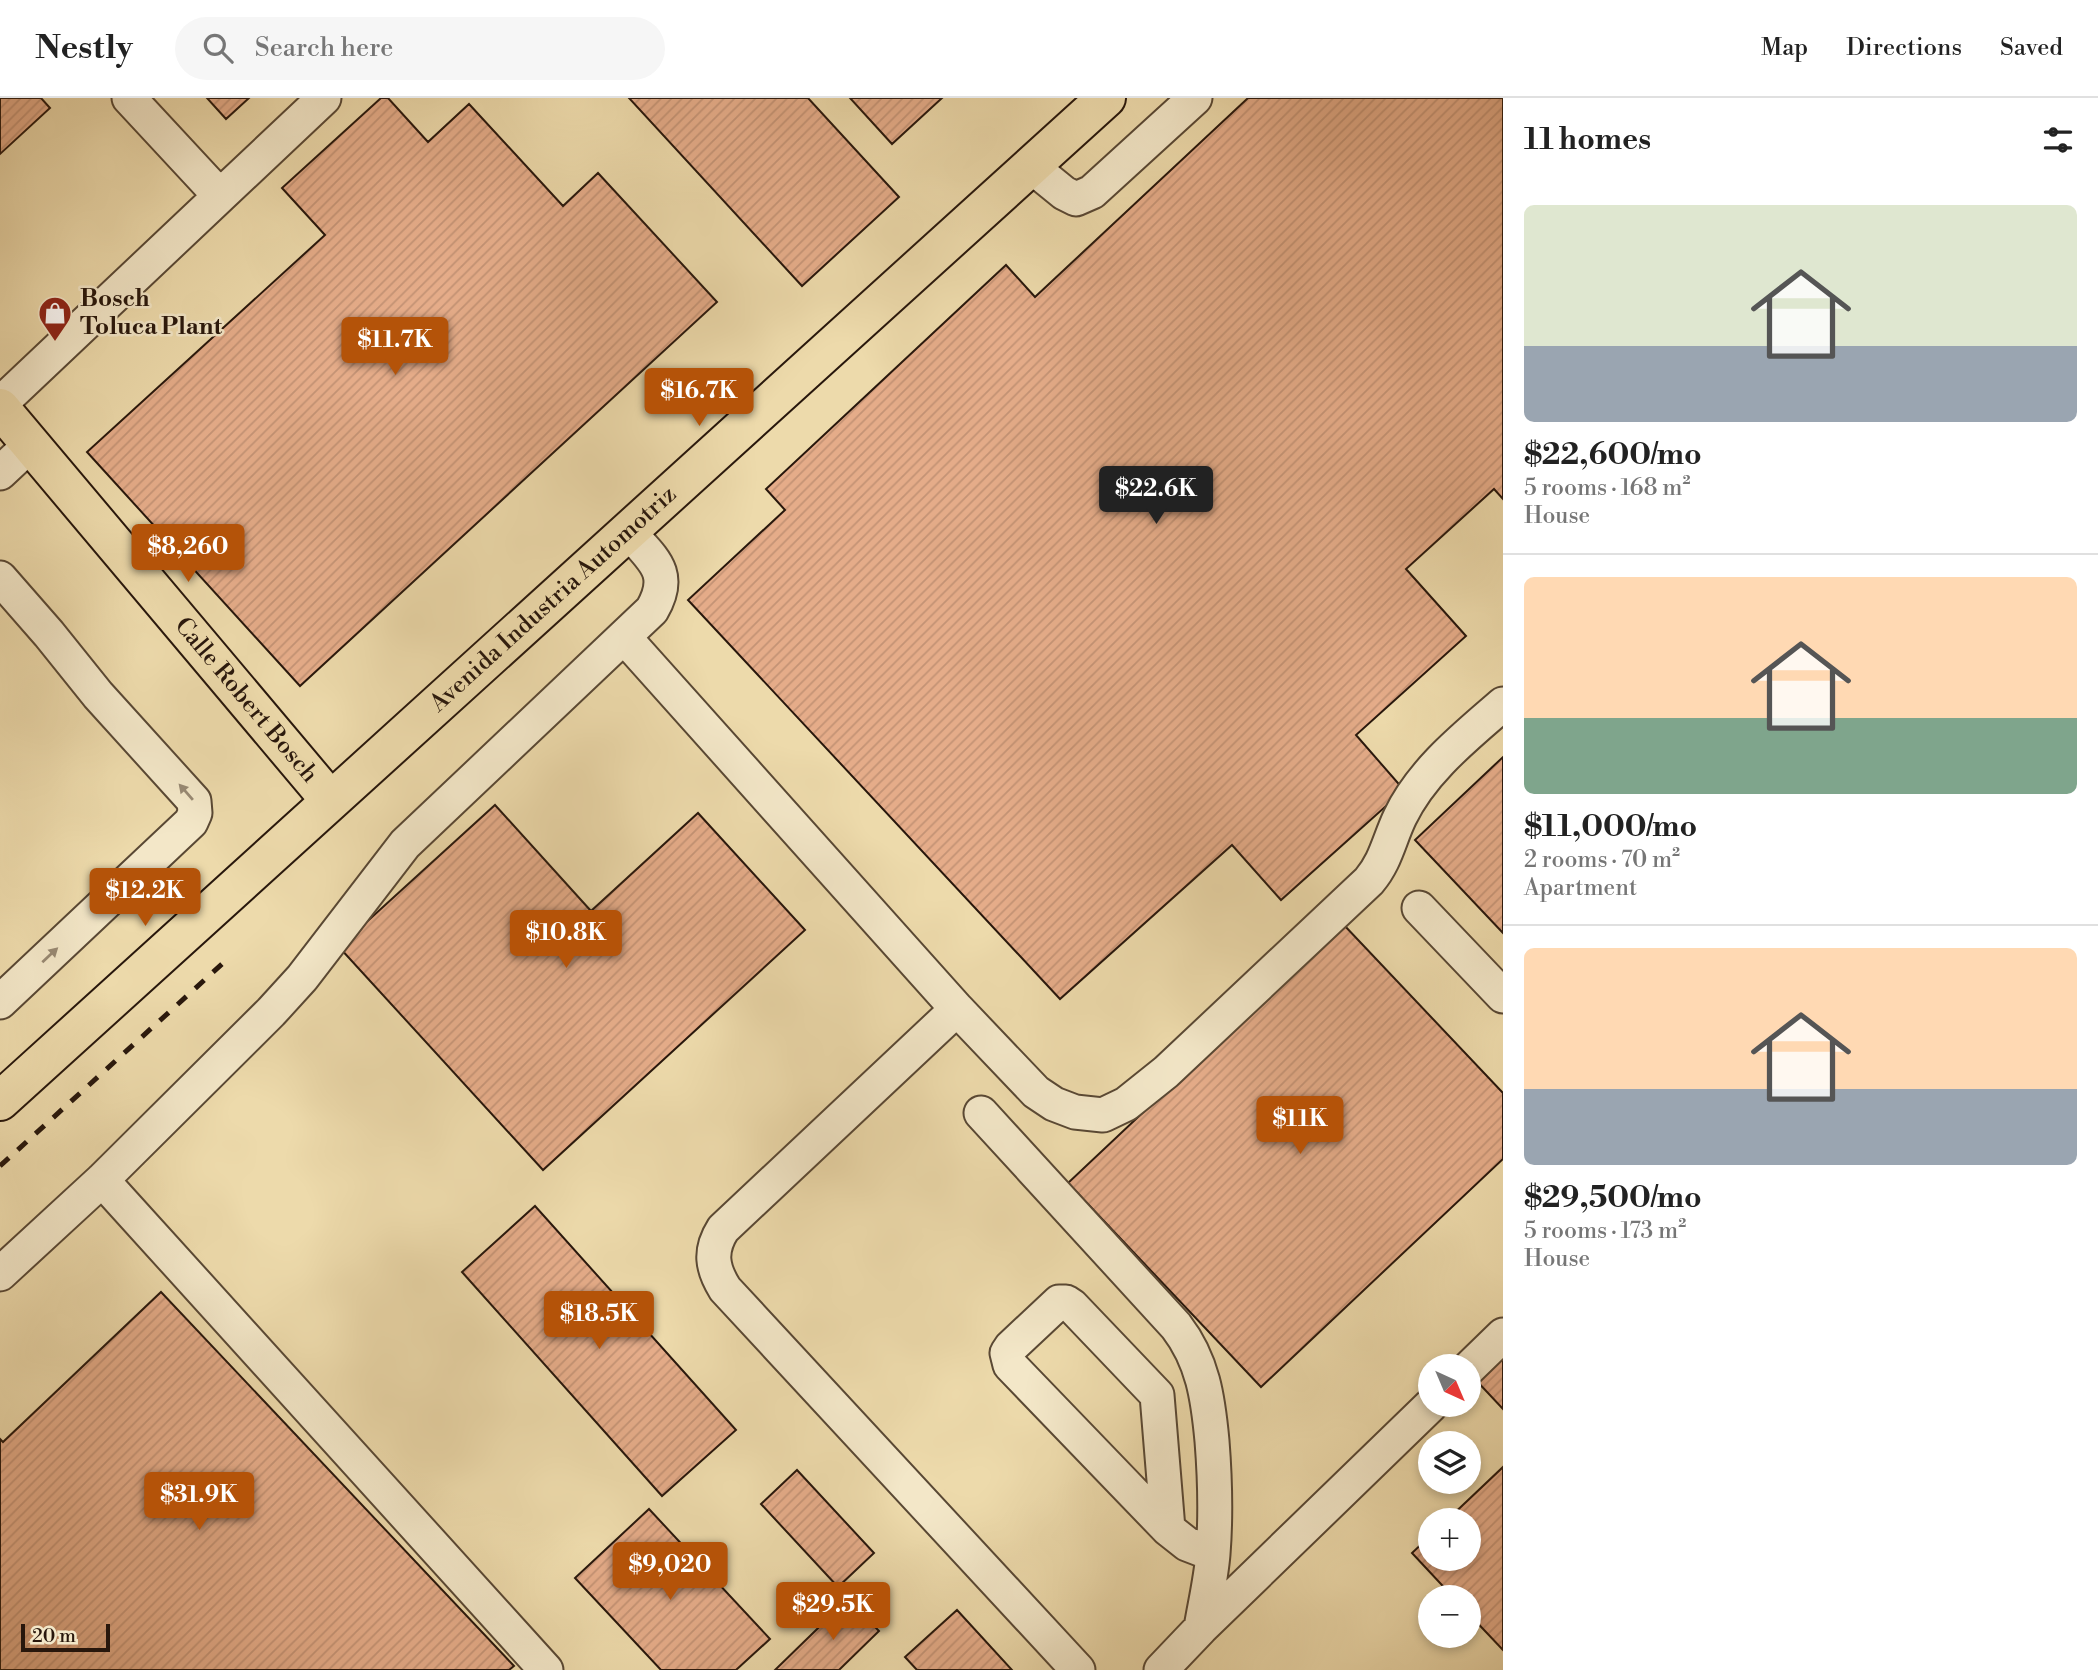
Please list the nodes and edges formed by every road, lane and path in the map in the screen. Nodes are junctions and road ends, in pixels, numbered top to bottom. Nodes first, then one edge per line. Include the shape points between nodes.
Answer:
1 (129, 98) edge
2 (324, 98) edge
3 (1106, 98) edge
4 (1195, 98) edge
5 (1032, 167) junction
6 (220, 196) junction
7 (0, 406) edge
8 (31, 444) junction
9 (0, 473) edge
10 (628, 531) junction
11 (0, 578) edge
12 (624, 637) junction
13 (1503, 704) edge
14 (330, 800) junction
15 (1419, 908) dead end
16 (1503, 996) edge
17 (0, 1002) edge
18 (957, 1009) junction
19 (0, 1101) edge
20 (981, 1113) dead end
21 (102, 1180) junction
22 (0, 1274) edge
23 (1503, 1335) edge
24 (1481, 1356) edge
25 (1418, 1418) edge
26 (1168, 1529) junction
27 (1213, 1554) junction
28 (1201, 1628) junction
29 (1174, 1666) edge
30 (546, 1670) edge
31 (1078, 1670) edge

1 - 6 lane
2 - 6 lane
3 - 5 main road, Avenida Industria Automotriz
4 - 5 lane via 1083,198 1076,200 1064,193
5 - 10 main road, Avenida Industria Automotriz
6 - 7 lane
7 - 8 main road, Calle Robert Bosch
8 - 9 lane
8 - 14 main road, Calle Robert Bosch
10 - 12 lane via 656,563 662,585 652,610
10 - 14 main road, Avenida Industria Automotriz
17 -> 11 lane via 191,822 195,813 194,801
12 - 18 lane
12 - 21 lane via 405,844 284,998
13 - 18 lane via 1461,741 1420,787 1369,881 1126,1104 1103,1115 1054,1104 1036,1092
14 - 19 main road, Avenida Industria Automotriz
15 - 16 lane
18 - 31 lane via 723,1229 713,1259 725,1289
20 - 27 lane via 1190,1345 1208,1396 1216,1485
21 - 22 lane
21 - 30 lane
23 - 24 lane
25 - 28 lane
26 - 26 lane via 1007,1359 1011,1347 1059,1302 1072,1306 1157,1395
26 - 27 lane via 1187,1544
27 - 28 lane
28 - 29 lane

